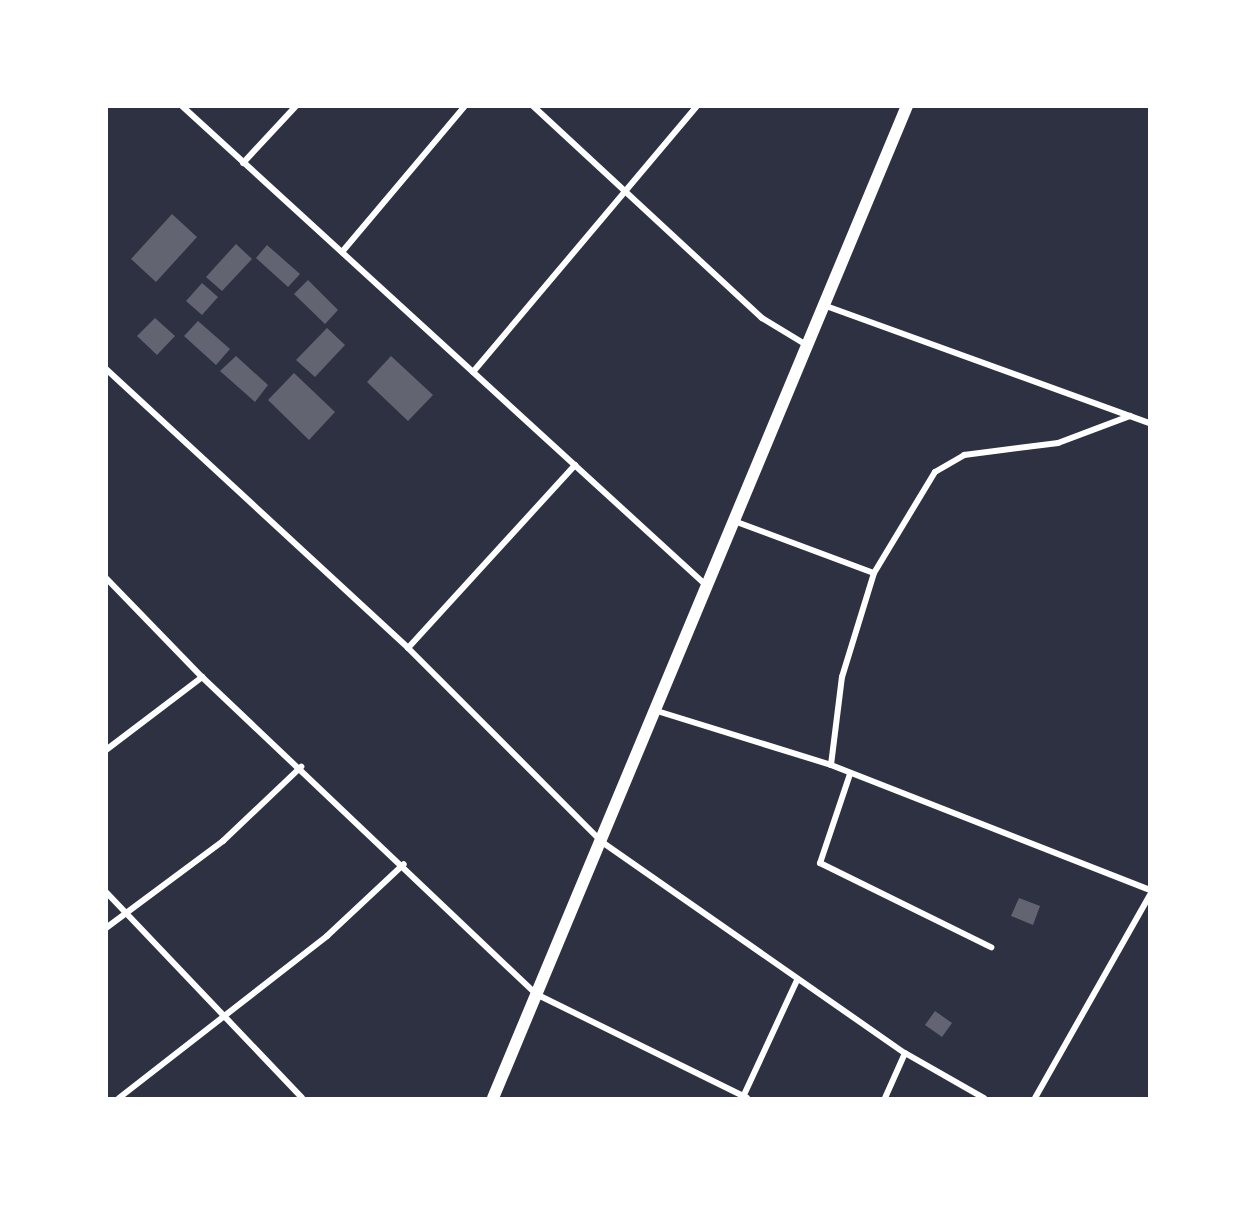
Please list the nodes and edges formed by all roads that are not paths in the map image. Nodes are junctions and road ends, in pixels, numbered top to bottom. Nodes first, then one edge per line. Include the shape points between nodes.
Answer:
1 (182, 106) edge
2 (296, 106) edge
3 (465, 106) edge
4 (533, 106) edge
5 (697, 106) edge
6 (907, 106) edge
7 (243, 163) junction
8 (627, 195) junction
9 (342, 252) junction
10 (826, 306) junction
11 (808, 346) junction
12 (106, 369) edge
13 (473, 372) junction
14 (1130, 416) junction
15 (1149, 423) edge
16 (575, 465) junction
17 (734, 520) junction
18 (874, 573) junction
19 (106, 578) edge
20 (709, 587) junction
21 (408, 648) junction
22 (202, 677) junction
23 (657, 711) junction
24 (106, 750) edge
25 (831, 765) junction
26 (301, 767) junction
27 (850, 774) junction
28 (602, 842) junction
29 (404, 864) junction
30 (1149, 890) edge
31 (106, 892) edge
32 (1149, 895) edge
33 (127, 914) junction
34 (106, 928) edge
35 (991, 947) dead end
36 (796, 980) junction
37 (536, 994) junction
38 (224, 1014) junction
39 (905, 1053) junction
40 (119, 1098) edge
41 (302, 1098) edge
42 (493, 1098) edge
43 (745, 1098) edge
44 (885, 1098) edge
45 (984, 1098) edge
46 (1035, 1098) edge

1 - 7 street
2 - 7 street
3 - 9 street
4 - 8 street
5 - 8 street
6 - 10 main road
7 - 9 street
8 - 11 street via 703,259 762,318
8 - 13 street
9 - 13 street
10 - 11 main road
10 - 14 street
11 - 17 main road
12 - 21 street
13 - 16 street
14 - 15 street
14 - 18 street via 1058,443 964,455 935,472
16 - 20 street
16 - 21 street
17 - 18 street
17 - 20 main road
18 - 25 street via 842,677
19 - 22 street
20 - 23 main road
21 - 28 street
22 - 24 street
22 - 26 street
23 - 25 street
23 - 28 main road
25 - 27 street
26 - 29 street
26 - 33 street via 223,842
27 - 30 street
27 - 35 street via 820,863
28 - 36 street
28 - 37 main road
29 - 37 street
29 - 38 street via 327,936
31 - 33 street
32 - 46 street
33 - 34 street
33 - 38 street
36 - 39 street
36 - 43 street
37 - 42 main road
37 - 43 street
38 - 40 street
38 - 41 street
39 - 44 street
39 - 45 street

